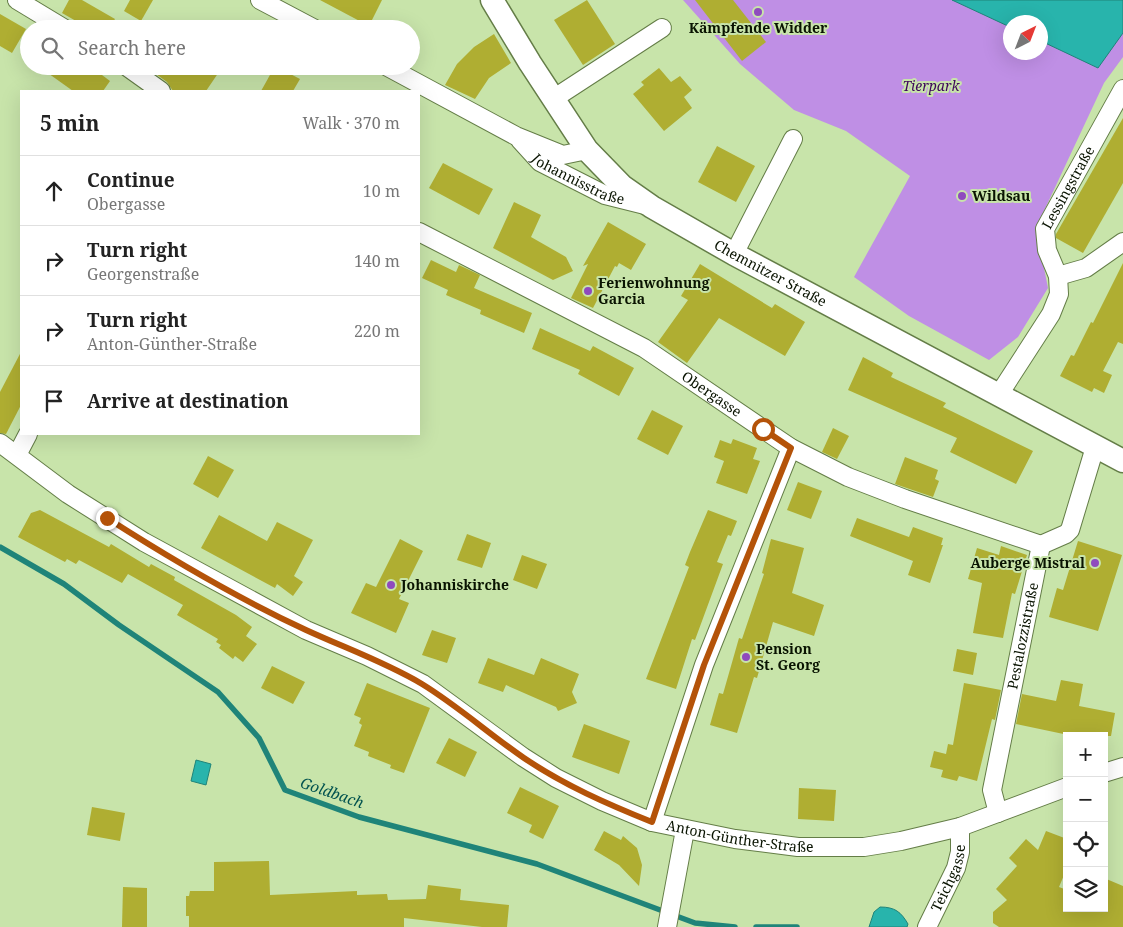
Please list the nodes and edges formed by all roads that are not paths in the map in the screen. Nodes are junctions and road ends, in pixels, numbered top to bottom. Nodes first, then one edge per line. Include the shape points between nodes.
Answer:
1 (17, 0) edge
2 (260, 0) edge
3 (492, 0) edge
4 (50, 20) edge
5 (297, 20) edge
6 (662, 28) dead end
7 (139, 75) edge
8 (403, 75) edge
9 (1123, 89) edge
10 (160, 90) edge
11 (553, 99) junction
12 (516, 136) junction
13 (793, 139) dead end
14 (587, 150) junction
15 (652, 208) junction
16 (420, 233) edge
17 (1123, 242) edge
18 (734, 254) junction
19 (1058, 276) junction
20 (998, 396) junction
21 (27, 435) edge
22 (0, 443) edge
23 (1095, 447) junction
24 (791, 448) junction
25 (17, 455) junction
26 (1123, 461) edge
27 (1041, 545) junction
28 (1123, 767) edge
29 (1108, 772) edge
30 (1063, 789) edge
31 (998, 813) junction
32 (652, 822) junction
33 (960, 827) junction
34 (684, 830) junction
35 (667, 927) edge
36 (928, 927) edge

1 - 4 street
2 - 5 street
3 - 11 main road, Chemnitzer Straße
6 - 11 street
7 - 10 street
8 - 12 street, Johannisstraße
9 - 19 street, Lessingstraße via 1045,229 1047,250
11 - 14 main road, Chemnitzer Straße
12 - 14 street, Johannisstraße via 563,155
12 - 15 street, Johannisstraße via 540,162 605,195
13 - 18 street
14 - 15 main road, Chemnitzer Straße via 622,186
15 - 18 main road, Chemnitzer Straße
16 - 24 street, Obergasse via 644,348
17 - 19 street via 1086,268
18 - 20 main road, Chemnitzer Straße
19 - 20 street, Lessingstraße via 1059,294 1051,314
20 - 23 main road, Chemnitzer Straße
21 - 25 street
22 - 25 street, Anton-Günther-Straße
23 - 26 main road, Chemnitzer Straße
23 - 27 street via 1070,530
24 - 27 street, Obergasse via 848,477
24 - 32 street via 704,665
25 - 32 street, Anton-Günther-Straße via 68,494 195,572 306,630 422,684 556,778
27 - 31 street, Pestalozzistraße via 992,790
28 - 29 street
30 - 31 street, Anton-Günther-Straße
31 - 33 street, Anton-Günther-Straße
32 - 34 street, Anton-Günther-Straße
33 - 34 street, Anton-Günther-Straße via 864,847 798,847
33 - 36 street, Teichgasse via 956,868
34 - 35 street

